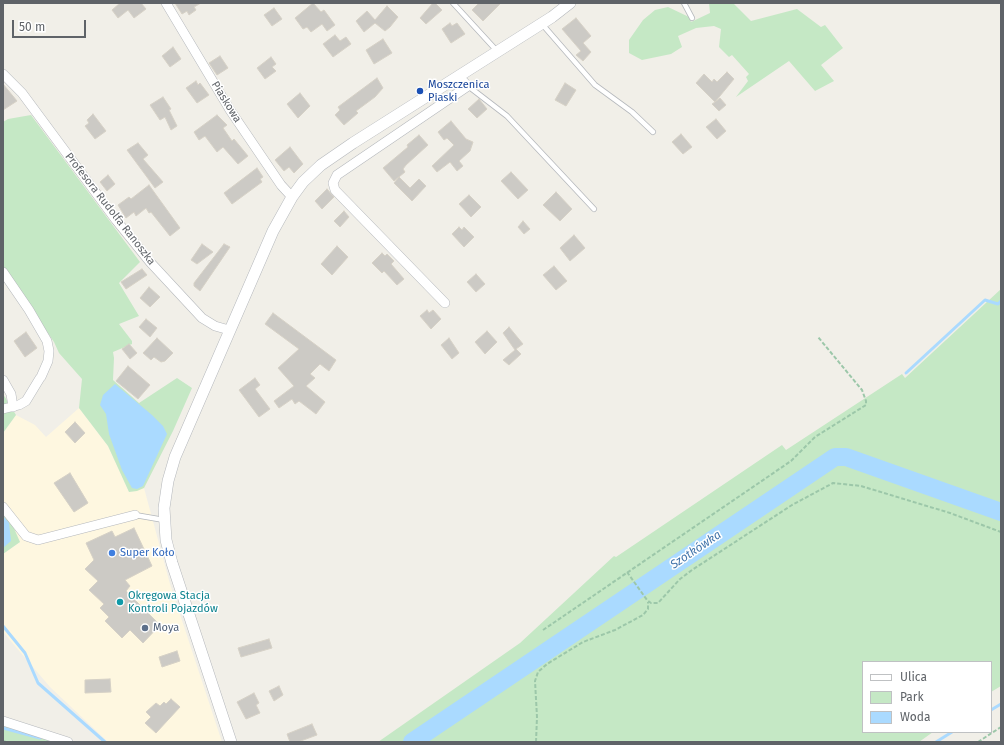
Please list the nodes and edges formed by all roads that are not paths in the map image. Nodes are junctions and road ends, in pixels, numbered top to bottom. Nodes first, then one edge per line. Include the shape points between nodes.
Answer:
1 (166, 3) edge
2 (453, 3) edge
3 (570, 3) edge
4 (684, 3) edge
5 (692, 18) dead end
6 (542, 24) junction
7 (498, 52) junction
8 (3, 74) edge
9 (459, 77) junction
10 (468, 86) junction
11 (653, 132) dead end
12 (292, 197) junction
13 (594, 209) dead end
14 (3, 272) edge
15 (445, 303) dead end
16 (229, 330) junction
17 (3, 380) edge
18 (13, 406) junction
19 (3, 409) edge
20 (3, 507) edge
21 (135, 515) joint
22 (164, 520) junction
23 (3, 721) edge
24 (68, 742) edge
25 (231, 742) edge

1 - 12 street, Piaskowa via 230,110
2 - 7 lane
3 - 6 street
4 - 5 lane
6 - 7 street
6 - 11 lane via 595,85 632,112
7 - 9 street
8 - 16 street, Profesora Rudolfa Ranoszka via 22,93 150,262 202,318 215,326
9 - 10 street
9 - 12 street via 321,165
10 - 13 lane via 507,116
10 - 15 street via 337,175 333,183 335,190
12 - 16 street via 273,231
14 - 18 street via 47,341 48,361 41,377 26,401
16 - 22 street via 175,457 168,481
17 - 18 street via 11,394
18 - 19 street
20 - 21 street via 26,536 38,540
21 - 22 lane
22 - 25 street via 172,563
23 - 24 street

